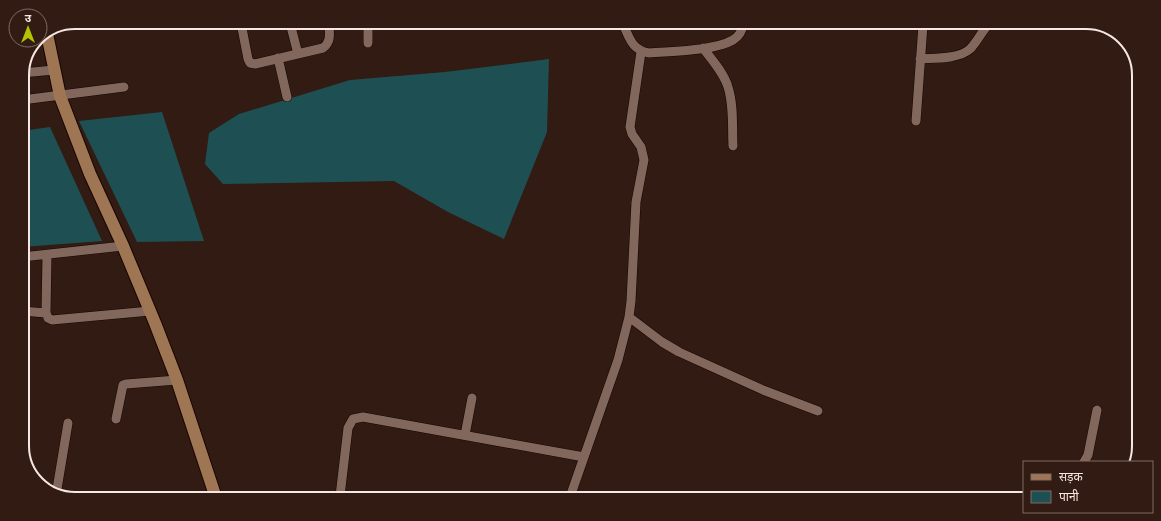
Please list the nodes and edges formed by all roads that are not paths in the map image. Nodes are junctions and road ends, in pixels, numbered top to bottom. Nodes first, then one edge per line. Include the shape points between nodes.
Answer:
1 (242, 29) edge
2 (292, 29) edge
3 (330, 29) edge
4 (368, 29) edge
5 (625, 29) edge
6 (742, 29) edge
7 (923, 29) edge
8 (985, 29) edge
9 (48, 39) edge
10 (368, 43) dead end
11 (703, 48) junction
12 (641, 52) junction
13 (298, 54) junction
14 (278, 58) junction
15 (920, 59) junction
16 (54, 70) junction
17 (29, 73) edge
18 (124, 87) dead end
19 (60, 96) junction
20 (287, 97) dead end
21 (29, 99) edge
22 (916, 121) dead end
23 (733, 146) dead end
24 (123, 246) junction
25 (46, 255) junction
26 (29, 257) edge
27 (150, 311) junction
28 (29, 312) edge
29 (46, 313) junction
30 (629, 317) junction
31 (177, 380) junction
32 (472, 398) dead end
33 (1097, 410) dead end
34 (818, 411) dead end
35 (116, 419) dead end
36 (68, 423) dead end
37 (464, 435) junction
38 (584, 457) junction
39 (1085, 461) edge
40 (57, 488) edge
41 (214, 492) edge
42 (340, 492) edge
43 (572, 492) edge

1 - 14 street via 250,63
2 - 13 street
3 - 13 street via 327,45
4 - 10 street
5 - 12 street via 634,47
6 - 11 street via 733,40
7 - 15 street
8 - 15 street via 964,53
9 - 16 main road
11 - 12 street
11 - 23 street via 723,75 728,87
12 - 30 street via 630,127 641,147 644,160 636,202
13 - 14 street
14 - 20 street
15 - 22 street
16 - 17 street
16 - 19 main road
18 - 19 street
19 - 21 street
19 - 24 main road via 90,174
24 - 25 street
24 - 27 main road
25 - 26 street
25 - 29 street
27 - 29 street via 52,320
27 - 31 main road
28 - 29 street
30 - 34 street via 662,342 684,354 763,390
30 - 38 street via 618,360
31 - 35 street via 123,385
31 - 41 main road
32 - 37 street
33 - 39 street
36 - 40 street
37 - 38 street
37 - 42 street via 363,417 353,419 348,428
38 - 43 street

